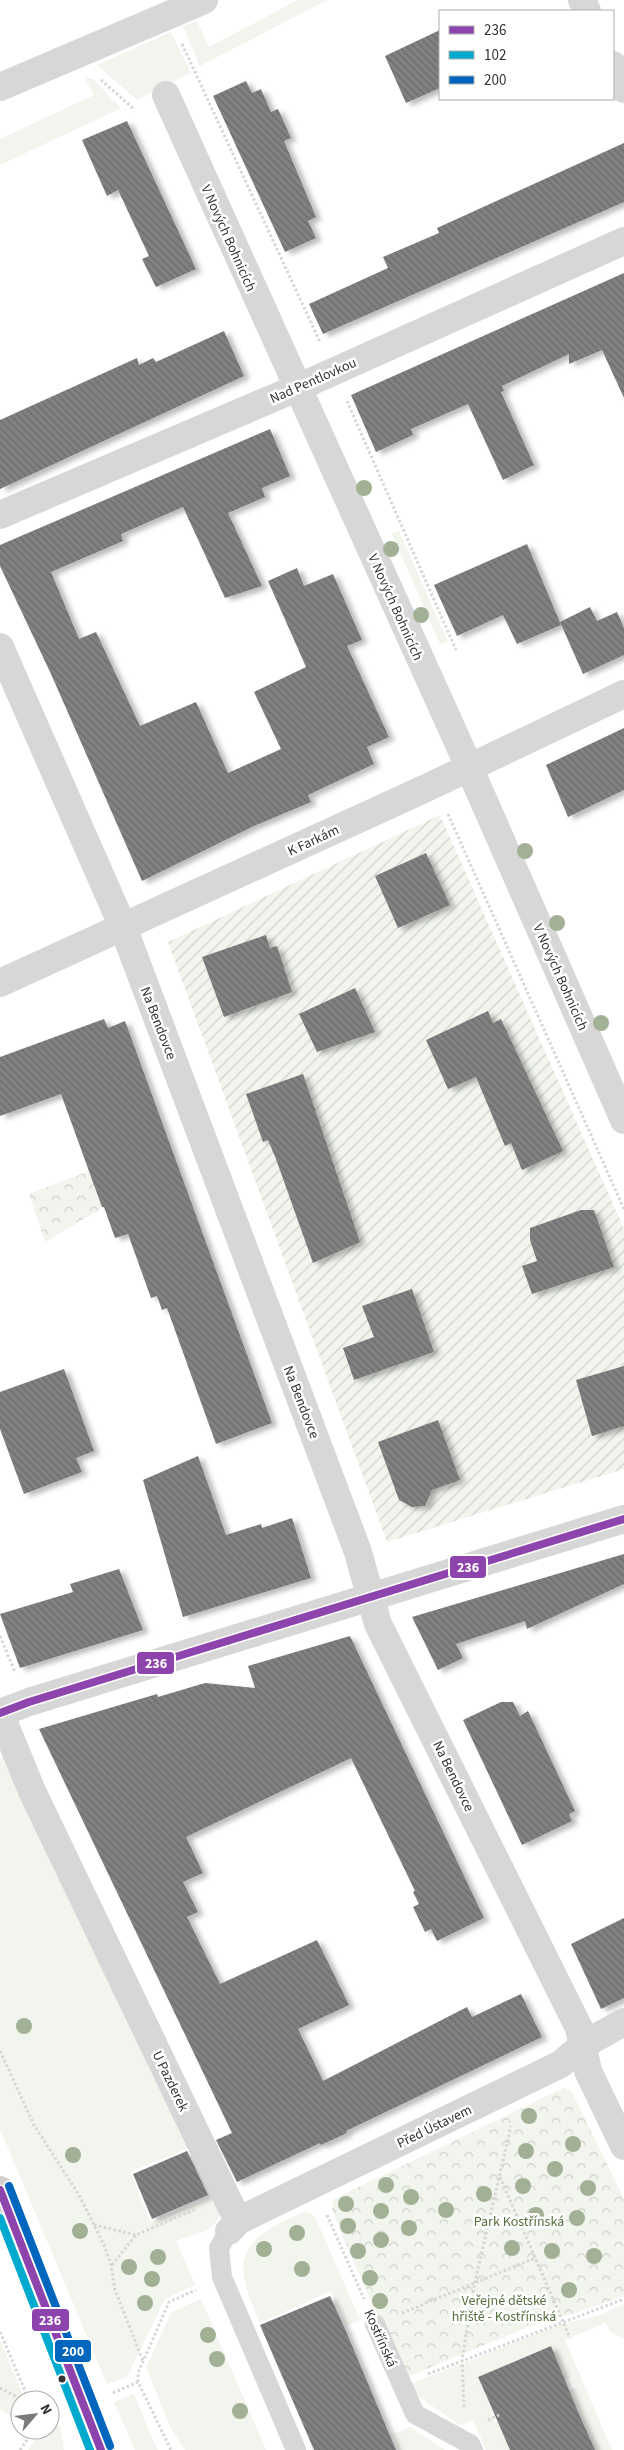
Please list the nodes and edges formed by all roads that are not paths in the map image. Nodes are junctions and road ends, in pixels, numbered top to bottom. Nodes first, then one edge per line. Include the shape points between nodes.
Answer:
1 (204, 0) edge
2 (614, 68) edge
3 (0, 87) edge
4 (624, 89) edge
5 (166, 95) dead end
6 (624, 241) edge
7 (297, 388) junction
8 (0, 515) edge
9 (0, 647) edge
10 (624, 694) edge
11 (469, 767) junction
12 (123, 927) junction
13 (0, 983) edge
14 (624, 1120) edge
15 (624, 1519) edge
16 (370, 1597) junction
17 (0, 1713) edge
18 (624, 2022) edge
19 (583, 2045) junction
20 (624, 2146) edge
21 (0, 2190) edge
22 (234, 2226) junction
23 (376, 2324) road end
24 (90, 2424) junction
25 (472, 2447) edge
26 (81, 2450) edge
27 (101, 2450) edge
28 (296, 2450) edge

1 - 3 street
2 - 4 street
5 - 7 street, V Nových Bohnicích
6 - 7 street, Nad Pentlovkou
7 - 8 street, Nad Pentlovkou
7 - 11 street, V Nových Bohnicích
9 - 12 street, Na Bendovce
10 - 11 street, K Farkám
11 - 12 street, K Farkám
11 - 14 street, V Nových Bohnicích
12 - 13 street, K Farkám
12 - 16 street, Na Bendovce via 358,1552
15 - 16 street
16 - 17 street
16 - 19 street, Na Bendovce via 378,1624 579,2028
17 - 22 street, U Pazderek via 32,1791
18 - 19 street, Před Ústavem
19 - 20 street, Na Bendovce via 588,2071
19 - 22 street, Před Ústavem via 561,2064
21 - 24 street
22 - 28 lane via 219,2248 222,2277
23 - 25 lane, Kostřínská via 415,2414
24 - 26 street
24 - 27 street

